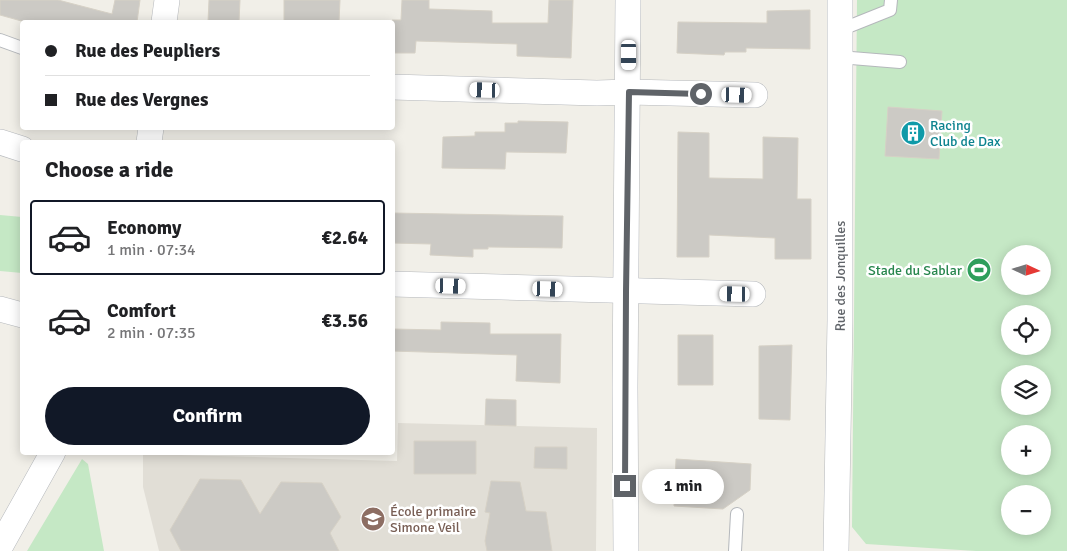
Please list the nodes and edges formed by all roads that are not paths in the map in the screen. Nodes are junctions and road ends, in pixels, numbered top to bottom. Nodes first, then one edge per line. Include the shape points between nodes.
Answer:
1 (167, 0) edge
2 (628, 0) edge
3 (840, 0) edge
4 (891, 0) edge
5 (164, 20) edge
6 (840, 30) junction
7 (0, 40) edge
8 (20, 47) edge
9 (840, 57) junction
10 (900, 62) dead end
11 (395, 87) edge
12 (629, 92) junction
13 (755, 95) dead end
14 (0, 142) edge
15 (20, 148) edge
16 (395, 284) edge
17 (626, 292) junction
18 (753, 294) dead end
19 (0, 309) edge
20 (20, 314) edge
21 (51, 455) edge
22 (737, 514) dead end
23 (0, 547) edge
24 (626, 551) edge
25 (735, 551) edge
26 (836, 551) edge

1 - 5 street
2 - 12 street
3 - 6 street, Rue des Jonquilles
4 - 6 lane via 890,10
6 - 9 street, Rue des Jonquilles
7 - 8 lane
9 - 10 lane
9 - 26 street, Rue des Jonquilles
11 - 12 street
12 - 13 street
12 - 17 street
14 - 15 street
16 - 17 street
17 - 18 street
17 - 24 street
19 - 20 street
21 - 23 street
22 - 25 lane

